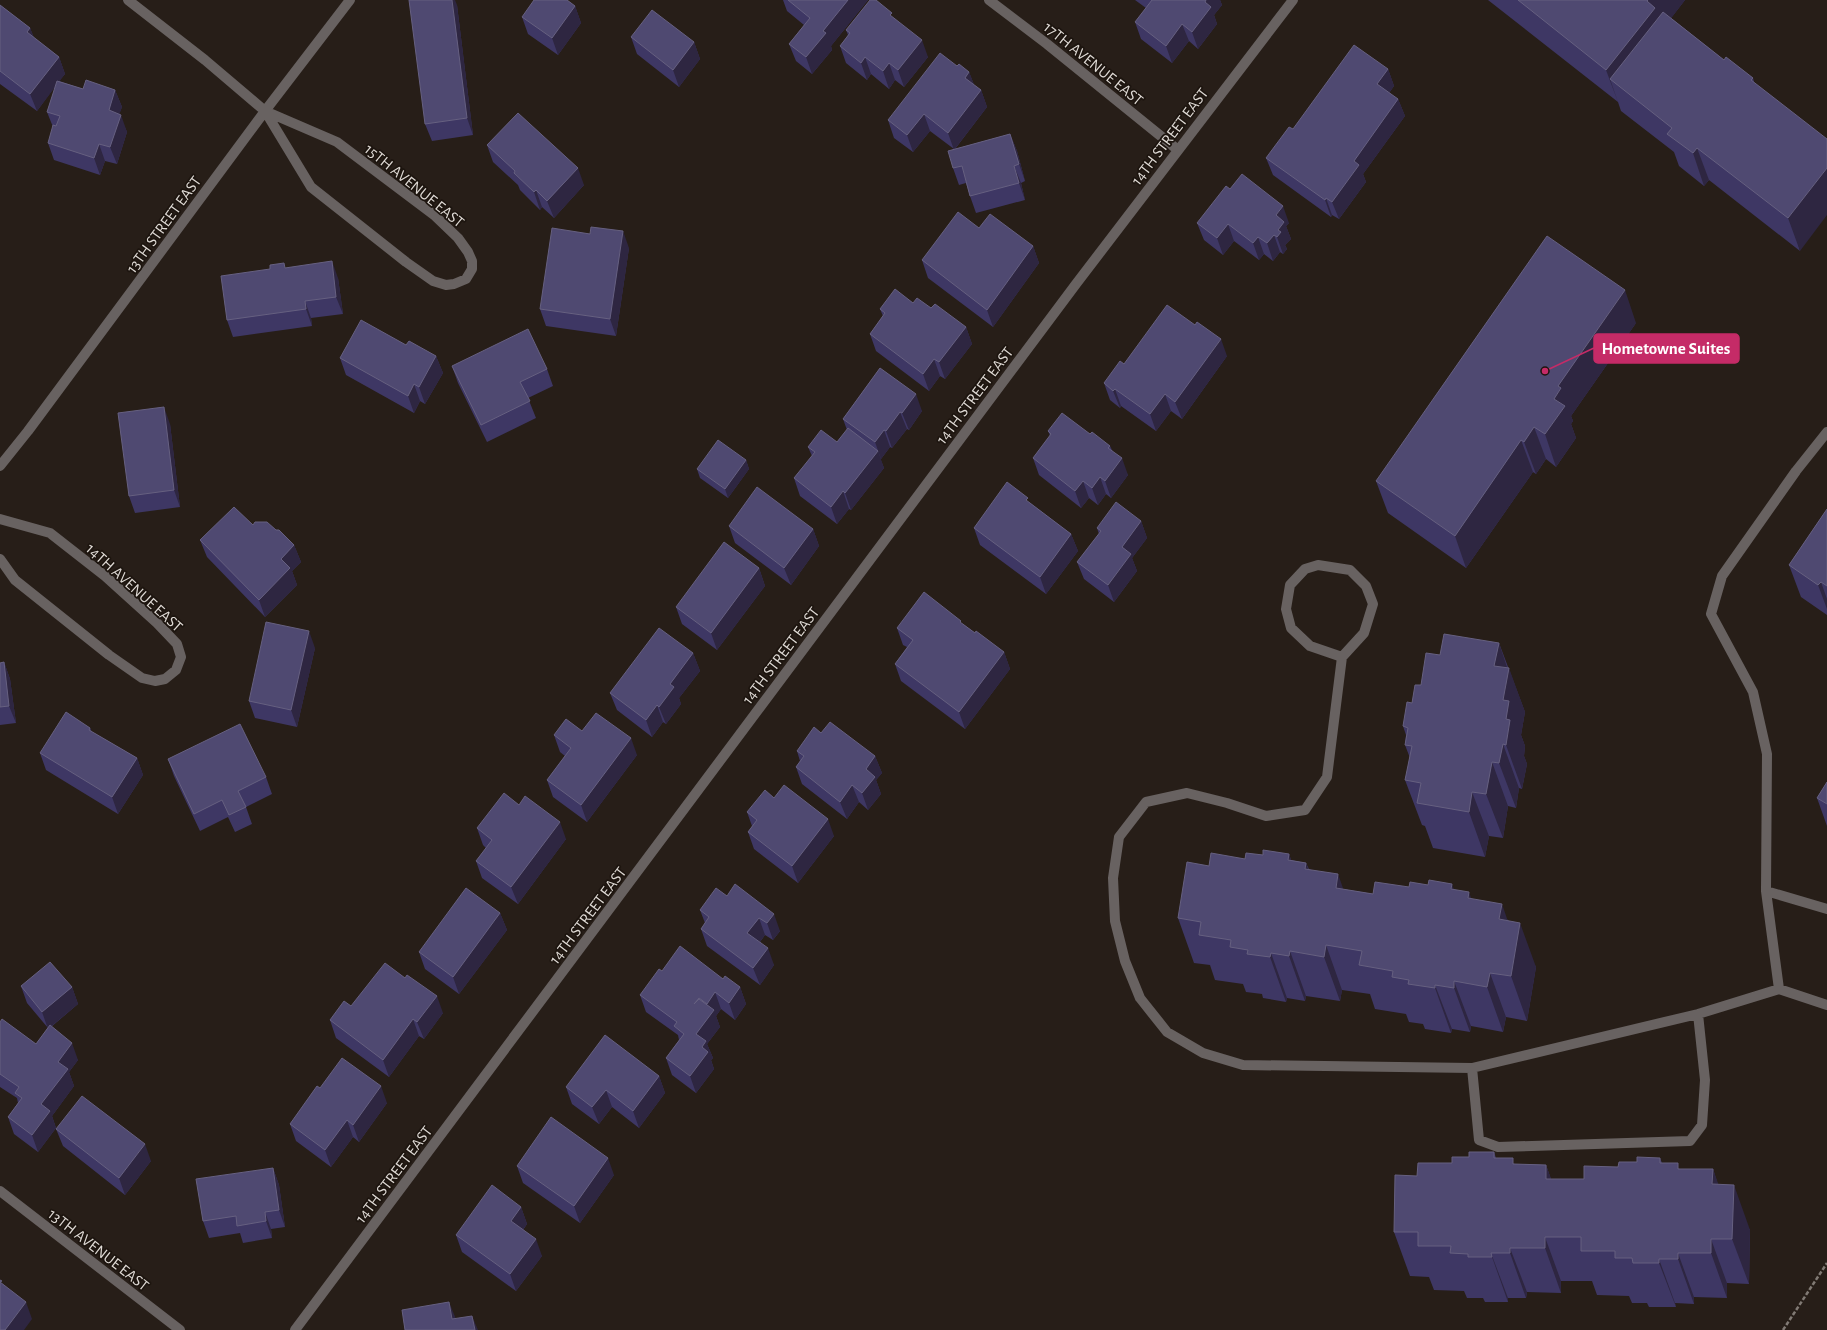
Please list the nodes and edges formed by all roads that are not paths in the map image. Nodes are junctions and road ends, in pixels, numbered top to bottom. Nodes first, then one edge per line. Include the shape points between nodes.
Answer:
1 (128, 0) edge
2 (350, 0) edge
3 (989, 0) edge
4 (1293, 0) edge
5 (265, 111) junction
6 (1178, 150) junction
7 (1827, 432) edge
8 (0, 466) edge
9 (0, 519) edge
10 (0, 559) edge
11 (1342, 657) junction
12 (1766, 891) junction
13 (1827, 909) edge
14 (1779, 989) junction
15 (1827, 1005) edge
16 (1698, 1014) junction
17 (1472, 1068) junction
18 (0, 1191) edge
19 (180, 1330) edge
20 (295, 1330) edge

1 - 5 street
2 - 5 street, 13TH STREET EAST
3 - 6 street, 17TH AVENUE EAST
4 - 6 street, 14TH STREET EAST
5 - 5 street, 15TH AVENUE EAST via 337,142 434,215 458,238 468,252 472,269 466,279 446,285 433,281 311,186
5 - 8 street, 13TH STREET EAST
6 - 20 street, 14TH STREET EAST
7 - 12 street via 1796,471 1722,576 1711,614 1754,692 1767,754
9 - 10 street, 14TH AVENUE EAST via 50,533 105,576 177,644 181,657 176,670 165,679 155,681 142,678 15,580
11 - 11 street via 1364,633 1373,604 1366,586 1350,570 1318,565 1305,569 1290,585 1286,609 1291,628 1310,646
11 - 17 street via 1327,777 1305,810 1266,816 1227,802 1187,793 1146,802 1119,837 1113,886 1115,921 1125,961 1140,998 1167,1032 1203,1054 1243,1065
12 - 13 street
12 - 14 street
14 - 15 street
14 - 16 street
16 - 17 street
16 - 17 street via 1705,1080 1702,1125 1690,1140 1498,1147 1479,1140
18 - 19 street, 13TH AVENUE EAST

